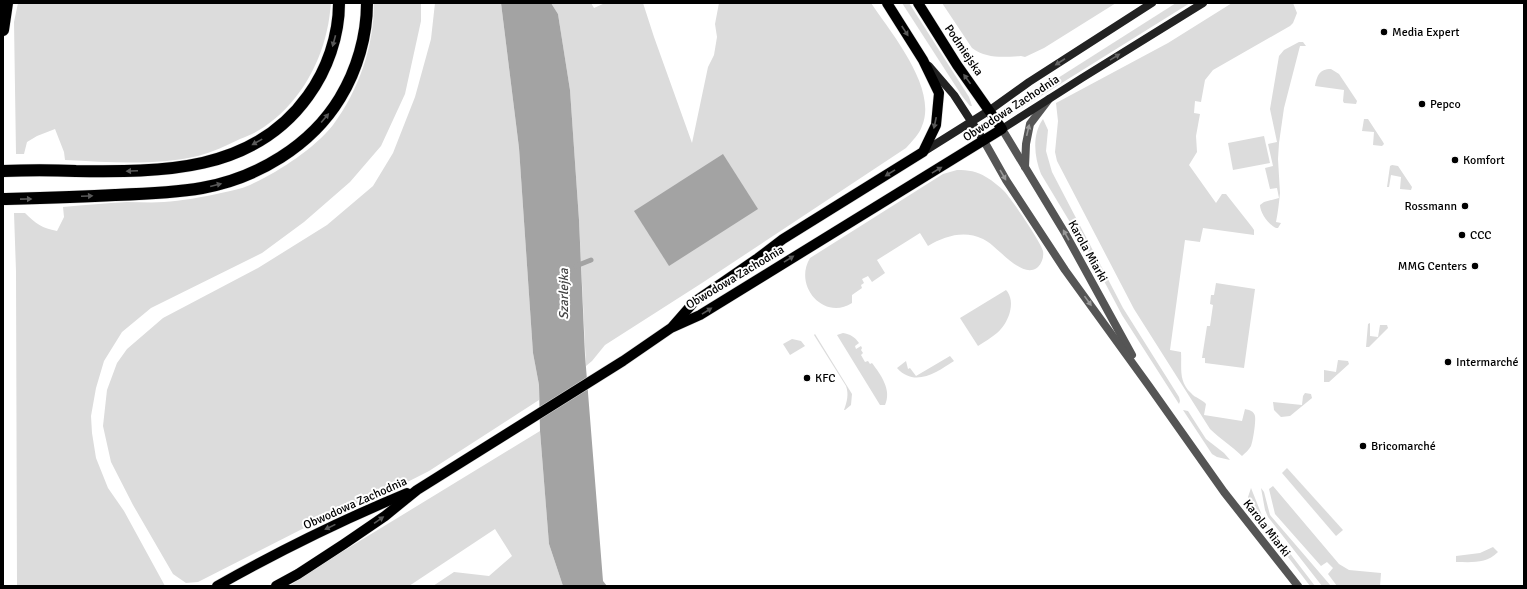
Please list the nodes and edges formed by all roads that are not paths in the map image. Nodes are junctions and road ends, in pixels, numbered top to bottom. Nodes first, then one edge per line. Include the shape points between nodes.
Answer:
1 (7, 3) edge
2 (339, 3) edge
3 (367, 3) edge
4 (887, 3) edge
5 (918, 3) edge
6 (1152, 3) edge
7 (1203, 3) edge
8 (3, 30) edge
9 (923, 60) junction
10 (1049, 99) junction
11 (990, 110) junction
12 (972, 122) junction
13 (1002, 129) junction
14 (984, 141) junction
15 (923, 152) junction
16 (1025, 168) junction
17 (3, 171) edge
18 (3, 199) edge
19 (671, 328) junction
20 (1149, 386) junction
21 (417, 490) junction
22 (217, 586) edge
23 (276, 586) edge
24 (1298, 586) edge

1 - 8 highway
2 -> 17 highway via 337,29 332,48 315,87 292,116 258,142 223,157 188,167 122,172
18 -> 3 highway via 202,188 235,180 280,158 319,125 345,90 360,49
4 -> 9 main road
11 -> 5 main road, Podmiejska via 957,65
6 -> 11 main road, Obwodowa Zachodnia
10 -> 7 main road, Obwodowa Zachodnia
9 - 12 main road via 954,95
9 -> 15 main road via 939,94 936,125
10 - 13 main road, Obwodowa Zachodnia
16 -> 10 street via 1030,124
11 - 12 main road, Obwodowa Zachodnia
11 - 13 main road, Podmiejska
12 - 14 main road
12 - 15 main road, Obwodowa Zachodnia
13 - 14 main road, Obwodowa Zachodnia
13 - 16 street, Karola Miarki
19 -> 14 main road, Obwodowa Zachodnia via 700,316
14 -> 20 street, Karola Miarki via 1006,180 1065,270
15 -> 19 main road, Obwodowa Zachodnia via 783,239 694,302
20 -> 16 street, Karola Miarki via 1065,233
19 - 21 main road via 623,361
20 - 24 street, Karola Miarki via 1224,492
21 -> 22 main road, Obwodowa Zachodnia via 364,511 294,544
23 -> 21 main road, Obwodowa Zachodnia via 385,516

